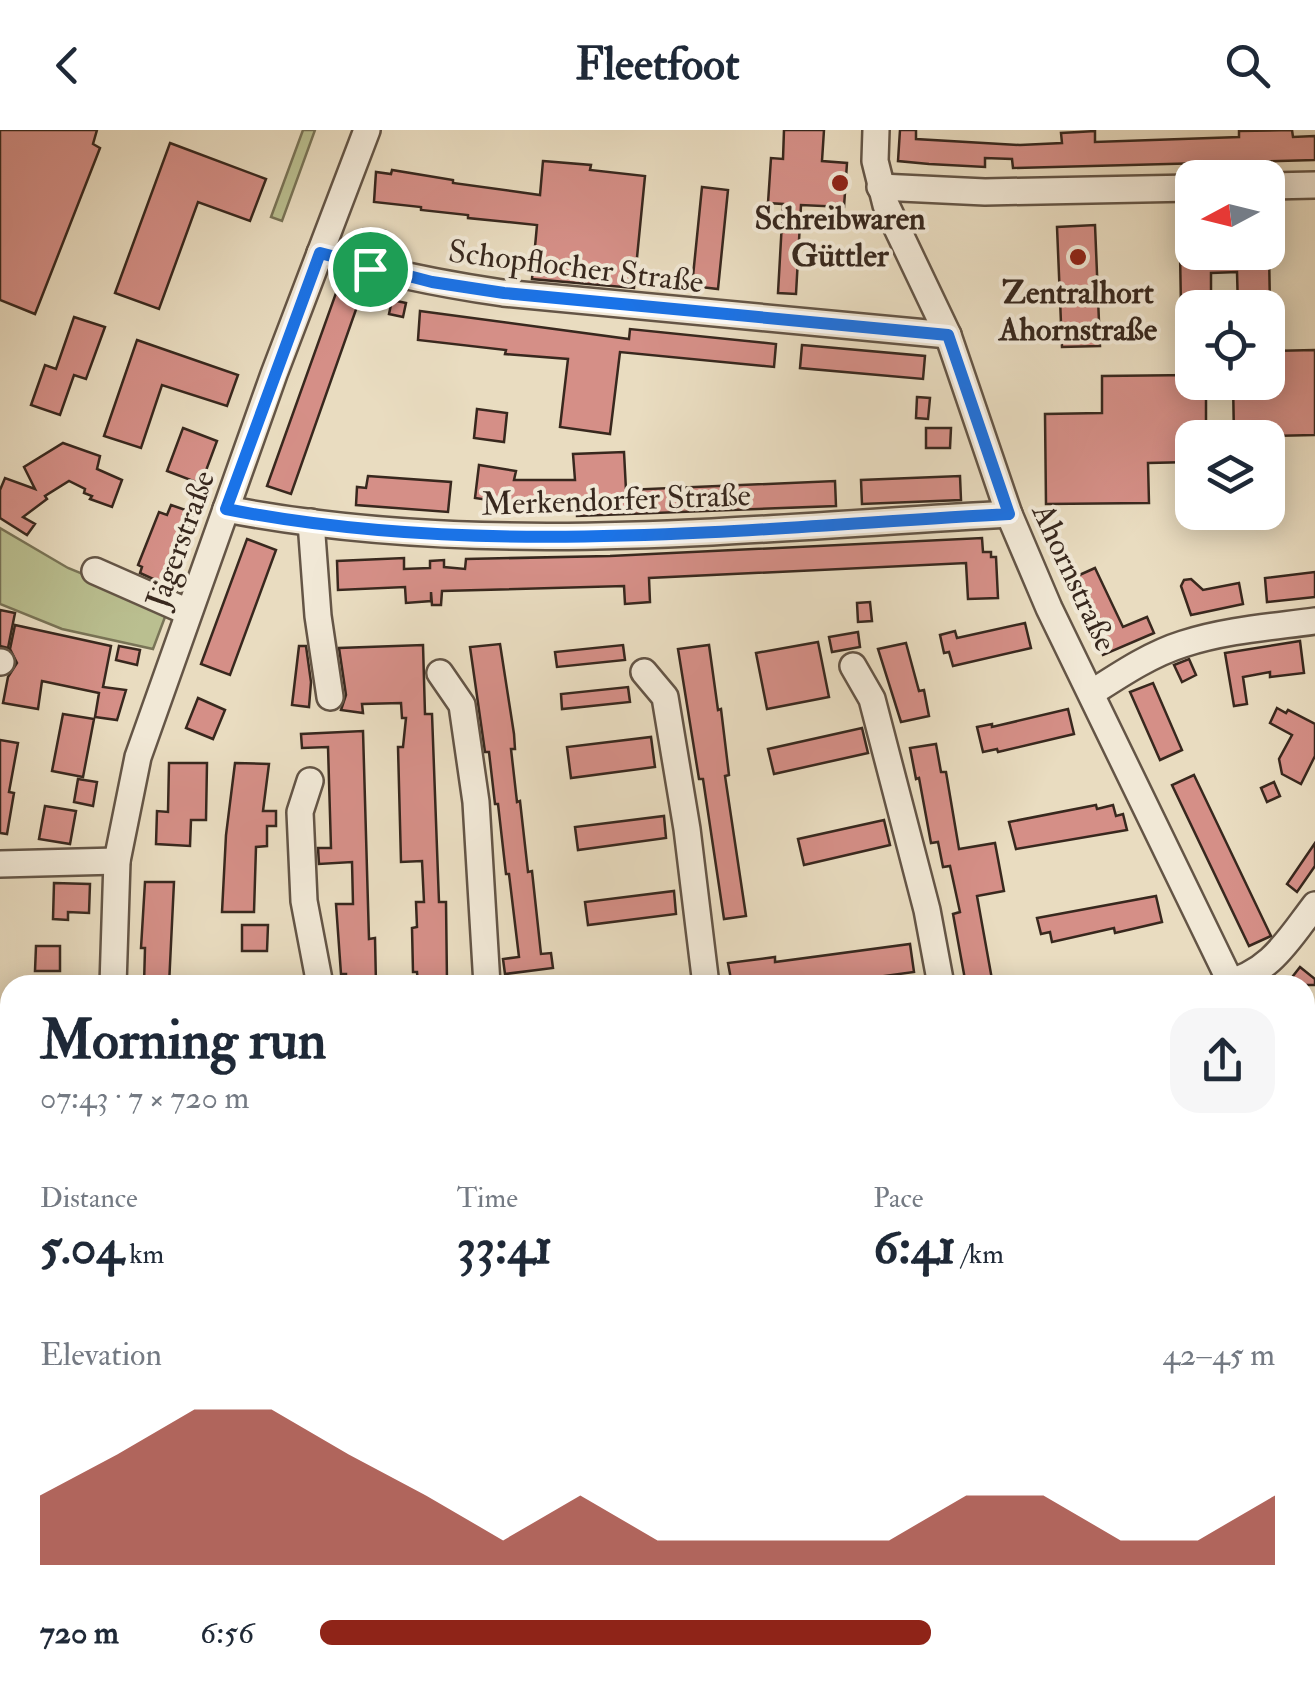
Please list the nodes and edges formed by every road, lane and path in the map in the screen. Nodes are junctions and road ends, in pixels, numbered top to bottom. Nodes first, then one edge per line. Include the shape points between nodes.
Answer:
1 (367, 130) edge
2 (876, 130) edge
3 (1315, 185) edge
4 (1285, 186) edge
5 (880, 187) junction
6 (1175, 188) edge
7 (320, 253) junction
8 (948, 335) junction
9 (226, 509) junction
10 (1009, 514) junction
11 (311, 522) junction
12 (95, 571) dead end
13 (188, 612) junction
14 (1315, 621) edge
15 (853, 666) dead end
16 (440, 672) dead end
17 (644, 672) dead end
18 (1092, 692) junction
19 (330, 697) dead end
20 (310, 781) dead end
21 (117, 862) junction
22 (0, 864) edge
23 (1315, 905) edge
24 (113, 975) edge
25 (318, 975) edge
26 (486, 975) edge
27 (705, 975) edge
28 (939, 975) edge
29 (1224, 975) edge
30 (1253, 975) edge

1 - 7 street, Jägerstraße
2 - 5 street, Ahornstraße
3 - 4 street
5 - 6 street
5 - 8 street, Ahornstraße
7 - 8 street, Schopflocher Straße via 504,293
7 - 9 street, Jägerstraße
8 - 10 street, Ahornstraße
9 - 11 street, Merkendorfer Straße
9 - 13 street, Jägerstraße
10 - 11 street, Merkendorfer Straße via 503,538
10 - 18 street, Ahornstraße
11 - 19 street
12 - 13 street
13 - 21 street, Jägerstraße via 138,757
14 - 18 street via 1180,644
15 - 28 street via 872,699
16 - 26 street via 462,705 476,802
17 - 27 street via 665,696
18 - 29 street, Ahornstraße
20 - 25 street via 300,812 303,884
21 - 22 street
21 - 24 street, Jägerstraße
23 - 30 street via 1275,958

